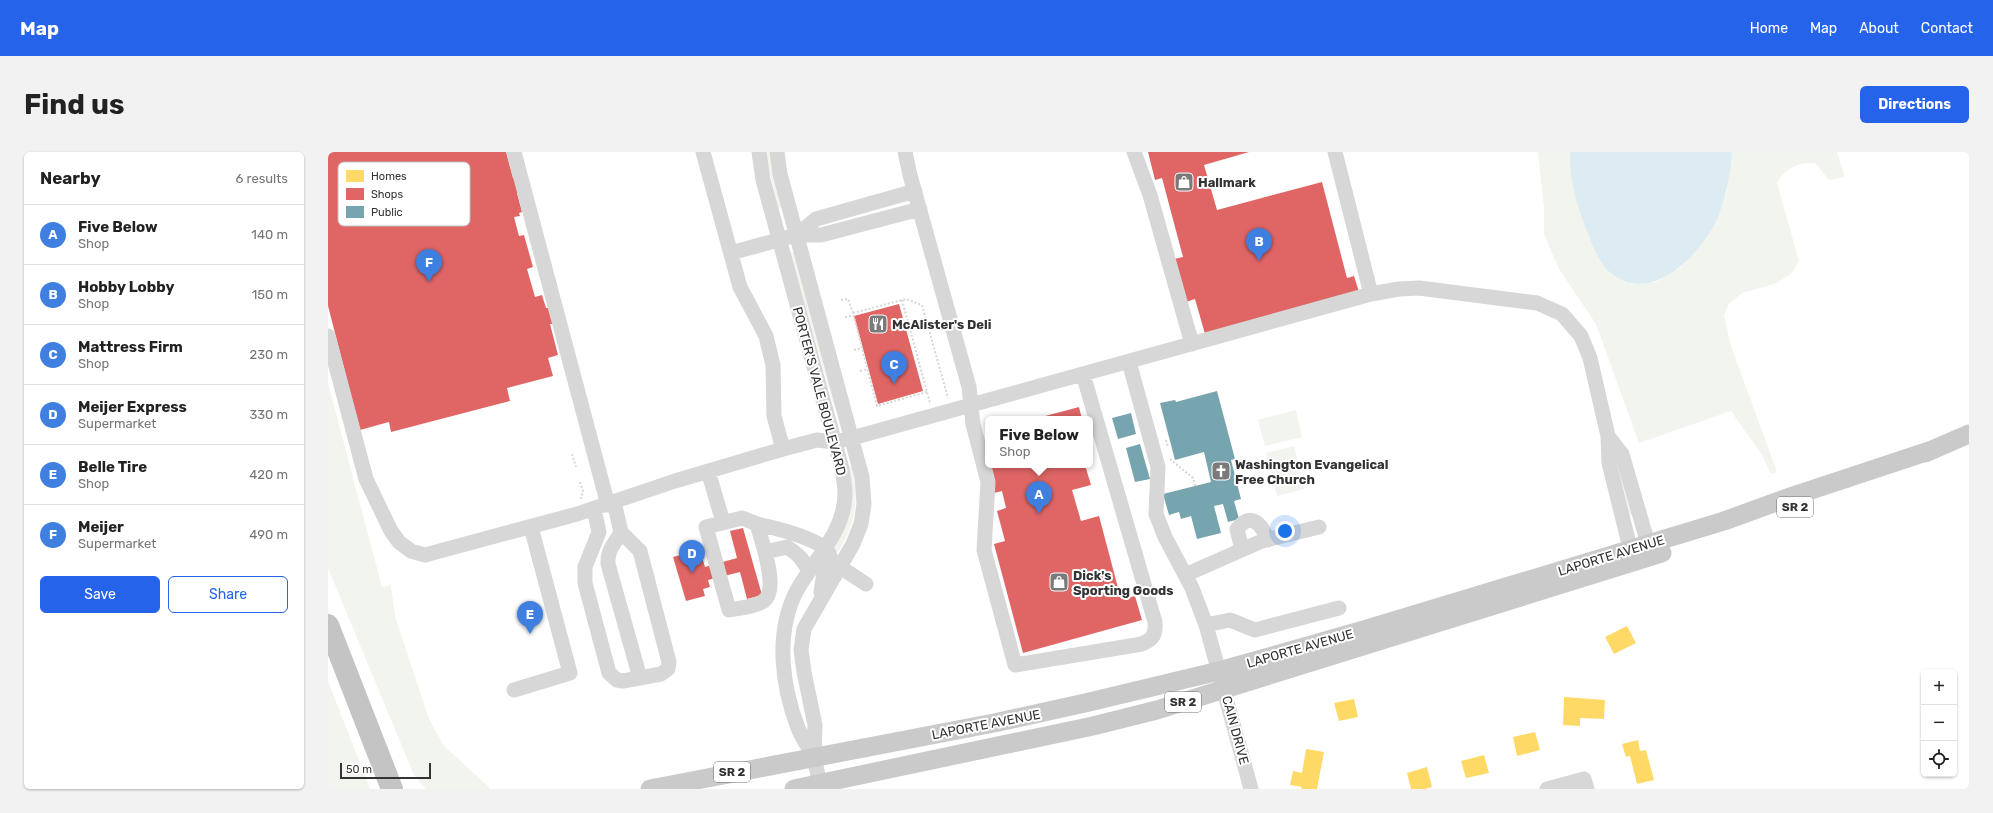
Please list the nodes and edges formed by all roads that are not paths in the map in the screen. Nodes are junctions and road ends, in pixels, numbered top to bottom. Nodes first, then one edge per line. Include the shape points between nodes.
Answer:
1 (514, 152) edge
2 (703, 152) edge
3 (759, 152) edge
4 (777, 152) edge
5 (905, 152) edge
6 (1134, 152) edge
7 (1335, 152) edge
8 (915, 191) junction
9 (920, 209) junction
10 (798, 234) junction
11 (779, 239) junction
12 (731, 253) junction
13 (1371, 294) junction
14 (328, 336) edge
15 (1192, 344) junction
16 (1129, 362) junction
17 (1084, 374) junction
18 (972, 405) junction
19 (1969, 434) edge
20 (1608, 436) junction
21 (852, 438) junction
22 (834, 442) junction
23 (783, 449) junction
24 (708, 471) junction
25 (611, 504) junction
26 (594, 509) junction
27 (723, 522) junction
28 (757, 524) junction
29 (531, 527) junction
30 (1320, 527) dead end
31 (621, 532) junction
32 (1268, 540) junction
33 (826, 548) junction
34 (1242, 550) junction
35 (1650, 551) junction
36 (765, 552) junction
37 (1632, 556) junction
38 (840, 567) junction
39 (809, 572) junction
40 (1185, 575) junction
41 (866, 584) dead end
42 (819, 602) junction
43 (1339, 608) dead end
44 (328, 625) edge
45 (1206, 625) junction
46 (1219, 671) junction
47 (640, 678) junction
48 (514, 690) dead end
49 (1225, 690) junction
50 (814, 757) junction
51 (820, 786) edge
52 (392, 789) edge
53 (650, 789) edge
54 (794, 789) edge
55 (1251, 789) edge
56 (1547, 789) edge
57 (1587, 789) edge

1 - 25 street
2 - 12 street
3 - 11 street, PORTER'S VALE BOULEVARD via 763,180
4 - 10 street, PORTER'S VALE BOULEVARD via 780,174
5 - 8 street
6 - 15 street via 1150,194
7 - 13 street
8 - 9 street
8 - 10 street via 816,219
9 - 10 street via 821,235
9 - 18 street
10 - 11 street
10 - 21 street, PORTER'S VALE BOULEVARD
11 - 12 street
11 - 22 street, PORTER'S VALE BOULEVARD
12 - 23 street via 740,287 766,336 773,366 774,416
13 - 15 street
13 - 20 street via 1399,288 1419,288 1537,303 1562,314 1581,336 1590,358
14 - 29 street via 366,479 385,521 399,542 418,554 433,554
15 - 16 street
16 - 17 street
16 - 40 street, CAIN DRIVE via 1158,467 1156,514
17 - 18 street
17 - 18 street via 1156,622 1156,633 1151,640 1142,644 1015,665 984,550 988,482 973,424
18 - 21 street
19 - 35 main road, LAPORTE AVENUE / SR 2 via 1872,477 1730,532
20 - 35 street via 1622,454
20 - 37 street via 1609,463
21 - 22 street
21 - 38 street, PORTER'S VALE BOULEVARD via 862,478 864,504 861,524
22 - 23 street via 817,440
22 - 33 street, PORTER'S VALE BOULEVARD via 842,469 845,493 843,509
23 - 24 street
24 - 25 street
24 - 27 street
25 - 26 street
25 - 31 street
26 - 29 street
26 - 47 street via 599,532 585,567 585,583 609,673 617,680
27 - 28 street via 742,518
27 - 36 street via 706,527 729,610 762,602 769,594 771,581
28 - 33 street via 786,530
28 - 36 street
29 - 48 street via 570,673
30 - 32 street
31 - 47 street via 610,548 608,564
31 - 47 street via 640,551 669,662 665,672
32 - 34 street
32 - 34 street via 1263,527 1257,522 1242,523 1237,529
33 - 39 street, PORTER'S VALE BOULEVARD
33 - 42 street via 830,562 824,572
34 - 40 street
35 - 37 main road, LAPORTE AVENUE / SR 2
36 - 39 street via 786,547 798,554
37 - 46 main road, LAPORTE AVENUE / SR 2
37 - 49 main road, LAPORTE AVENUE / SR 2
38 - 41 street
38 - 42 street, PORTER'S VALE BOULEVARD
39 - 50 street, PORTER'S VALE BOULEVARD via 796,593 786,618 783,644 790,699 798,729
40 - 45 street, CAIN DRIVE
42 - 50 street, PORTER'S VALE BOULEVARD via 804,629 801,650 815,725
43 - 45 street via 1254,630 1230,620
44 - 52 highway
45 - 46 street, CAIN DRIVE
46 - 49 street, CAIN DRIVE
46 - 50 main road, LAPORTE AVENUE / SR 2 via 1085,703
49 - 51 main road, LAPORTE AVENUE / SR 2 via 1093,726
49 - 55 street, CAIN DRIVE
50 - 51 street, PORTER'S VALE BOULEVARD
50 - 53 main road, LAPORTE AVENUE / SR 2
51 - 54 main road, LAPORTE AVENUE / SR 2
56 - 57 street via 1584,779

